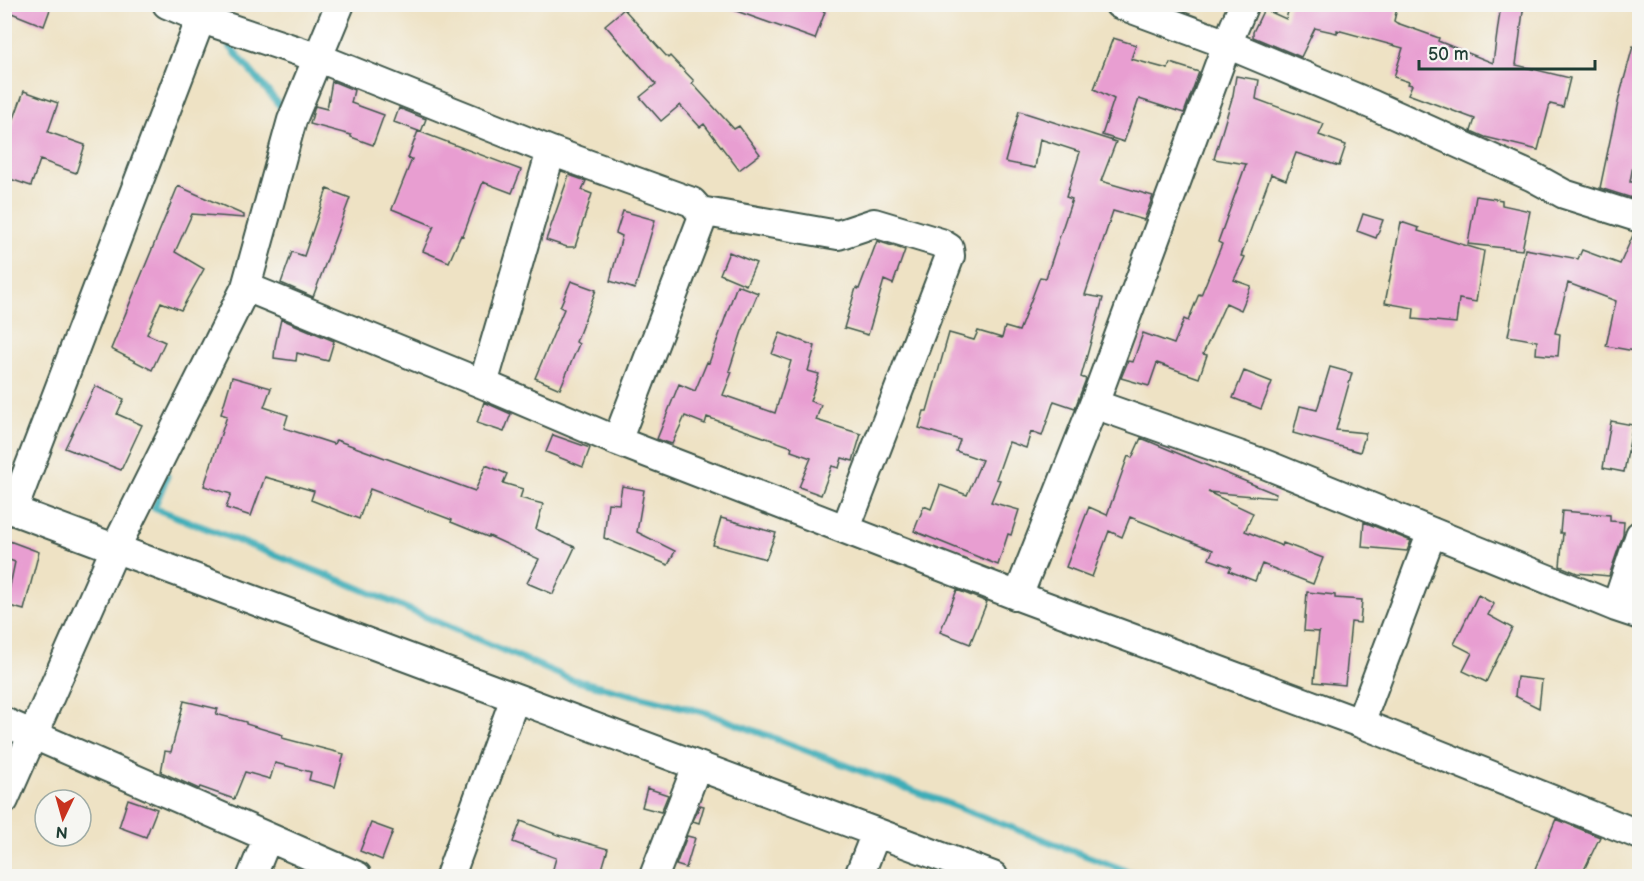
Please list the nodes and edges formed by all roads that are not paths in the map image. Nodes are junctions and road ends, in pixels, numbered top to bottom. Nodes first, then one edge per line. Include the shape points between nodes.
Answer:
1 (340, 4) edge
2 (1119, 4) edge
3 (1244, 4) edge
4 (170, 5) edge
5 (201, 18) junction
6 (1227, 44) junction
7 (319, 58) junction
8 (551, 151) junction
9 (700, 211) junction
10 (1640, 218) edge
11 (246, 287) junction
12 (483, 384) junction
13 (1094, 404) junction
14 (617, 441) junction
15 (9, 509) edge
16 (846, 528) junction
17 (1432, 532) junction
18 (1640, 535) edge
19 (115, 549) junction
20 (1018, 596) junction
21 (1628, 611) edge
22 (515, 698) junction
23 (4, 722) edge
24 (1360, 723) junction
25 (33, 734) junction
26 (697, 766) junction
27 (4, 800) edge
28 (876, 832) junction
29 (1640, 835) edge
30 (267, 838) junction
31 (252, 876) edge
32 (357, 876) edge
33 (450, 876) edge
34 (654, 876) edge
35 (859, 876) edge
36 (993, 876) edge

1 - 7 street
2 - 6 street
3 - 6 street
4 - 5 street
5 - 7 street
5 - 15 street
6 - 10 street via 1384,110 1564,194
6 - 13 street
7 - 8 street
7 - 11 street via 292,120
8 - 9 street via 692,202
8 - 12 street
9 - 14 street via 702,219
9 - 16 street via 838,235 874,223 949,248 950,256
11 - 12 street
11 - 19 street
12 - 14 street
13 - 17 street via 1267,465
13 - 20 street
14 - 16 street
15 - 19 street
16 - 20 street
17 - 21 street
17 - 24 street
18 - 21 street
19 - 22 street
19 - 25 street
20 - 24 street
22 - 26 street
22 - 33 street
23 - 25 street
24 - 29 street
25 - 27 street
25 - 30 street
26 - 28 street
26 - 34 street
28 - 35 street
28 - 36 street
30 - 31 street
30 - 32 street

